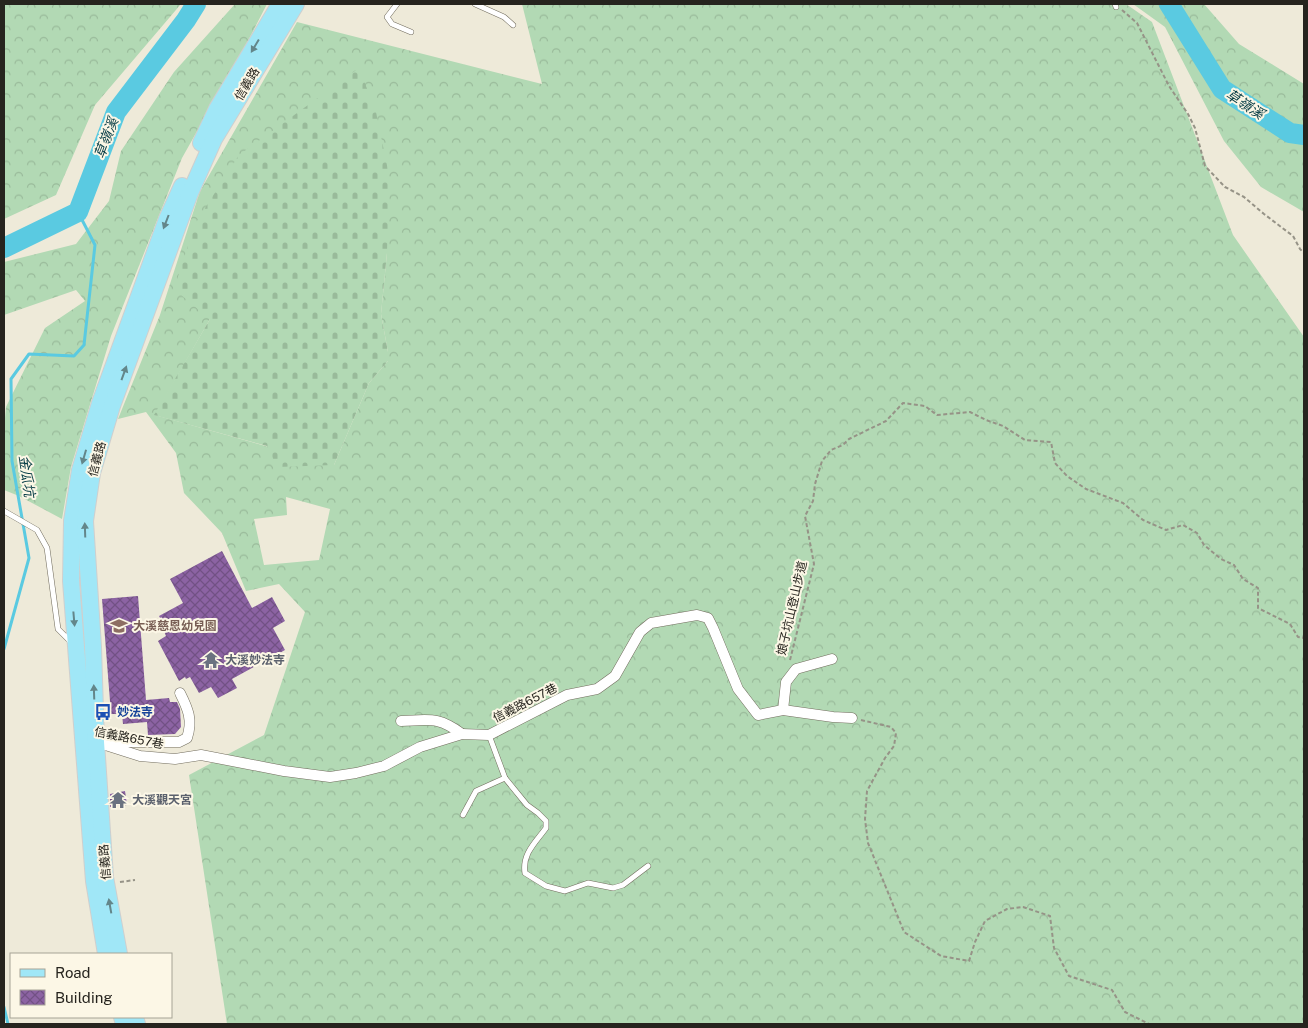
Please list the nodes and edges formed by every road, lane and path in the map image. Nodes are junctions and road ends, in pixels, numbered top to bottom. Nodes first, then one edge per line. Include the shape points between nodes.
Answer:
1 (280, 4) edge
2 (296, 4) edge
3 (397, 4) edge
4 (476, 4) edge
5 (1115, 5) edge
6 (513, 26) dead end
7 (411, 32) dead end
8 (1304, 253) edge
9 (4, 511) edge
10 (1304, 638) edge
11 (76, 647) junction
12 (93, 647) junction
13 (832, 659) dead end
14 (786, 682) junction
15 (180, 692) dead end
16 (783, 710) junction
17 (852, 718) joint
18 (401, 721) dead end
19 (462, 734) junction
20 (490, 735) junction
21 (90, 743) junction
22 (505, 778) junction
23 (463, 815) dead end
24 (648, 866) dead end
25 (106, 953) edge
26 (119, 953) edge
27 (1149, 1024) edge

1 -> 11 main road, 信義路 via 217,109 189,168 167,218 100,403 80,470 72,521 71,582
12 -> 2 main road, 信義路 via 85,521 92,473 112,406 214,139
3 - 7 lane via 387,17 392,24
4 - 6 lane
5 - 8 path via 1141,29 1169,86 1195,128 1206,166 1225,187 1244,197 1293,236
9 - 11 lane via 37,530 47,548 58,629
10 - 14 path, 娘子坑山登山步道 via 1298,637 1290,624 1258,608 1258,588 1243,579 1234,564 1221,559 1204,545 1197,533 1182,525 1166,530 1143,520 1123,503 1086,489 1055,463 1051,442 1025,440 970,412 937,415 925,406 903,403 886,421 848,439 831,450 822,461 813,501 805,516 814,564
11 - 12 lane
11 - 21 main road, 信義路
21 -> 12 main road, 信義路
13 - 14 street via 796,669
14 - 16 street
15 - 21 street via 188,709 190,727 186,738 179,742
16 - 17 street
16 - 20 street, 信義路657巷 via 758,715 738,689 708,618 696,616 651,623 640,632 615,676 597,689 567,695
17 - 27 path via 891,727 896,733 894,746 868,791 865,819 868,843 904,932 941,956 969,961 985,921 1007,909 1023,907 1050,916 1054,948 1069,976 1112,990 1124,1012
18 - 19 street via 434,720 448,724
19 - 20 street, 信義路657巷
19 - 21 street, 信義路657巷 via 420,747 384,766 330,777 201,754 175,759 140,756
20 - 22 lane
21 - 25 main road, 信義路 via 94,881
26 -> 21 main road, 信義路 via 105,878
22 - 23 lane via 476,791
22 - 24 lane via 527,805 546,821 546,828 524,863 525,873 546,886 565,891 588,883 613,888 623,885

